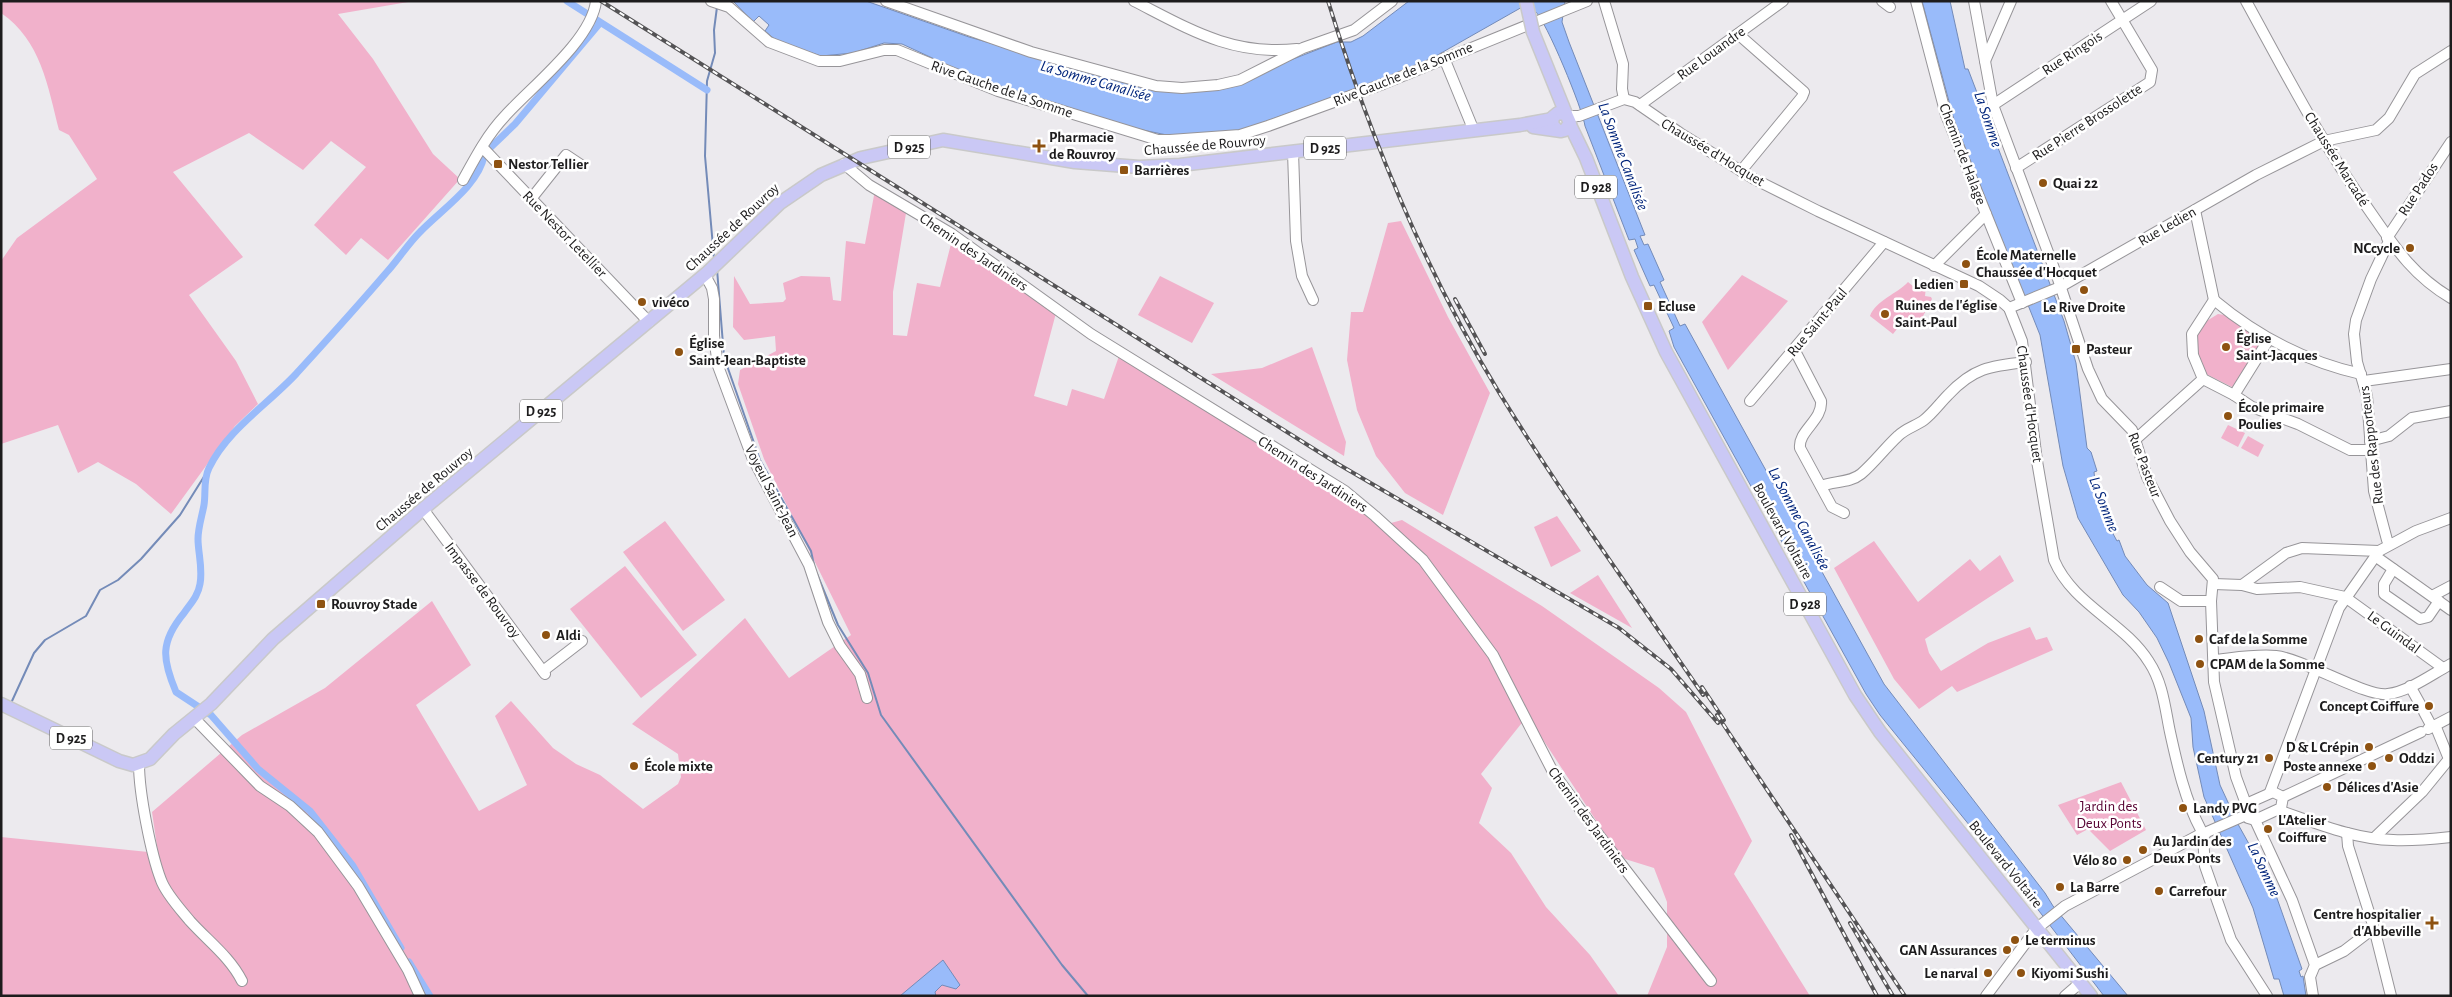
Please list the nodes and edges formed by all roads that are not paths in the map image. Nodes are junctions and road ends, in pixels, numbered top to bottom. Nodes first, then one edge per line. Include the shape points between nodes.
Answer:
1 (596, 1) edge
2 (711, 1) edge
3 (886, 1) edge
4 (1134, 1) edge
5 (1392, 1) edge
6 (1526, 1) edge
7 (1587, 1) edge
8 (1604, 1) edge
9 (1783, 1) edge
10 (1916, 1) edge
11 (1974, 1) edge
12 (2011, 1) edge
13 (2111, 1) edge
14 (2151, 1) edge
15 (2246, 1) edge
16 (2124, 19) junction
17 (1738, 34) junction
18 (1303, 48) junction
19 (2451, 51) edge
20 (1444, 58) junction
21 (1984, 62) junction
22 (1623, 94) junction
23 (1640, 105) junction
24 (1993, 105) junction
25 (1564, 121) junction
26 (1474, 131) junction
27 (2324, 141) junction
28 (2451, 142) edge
29 (482, 146) junction
30 (1293, 152) junction
31 (844, 164) junction
32 (581, 165) dead end
33 (2016, 168) junction
34 (1741, 171) junction
35 (463, 180) dead end
36 (531, 199) junction
37 (2195, 210) junction
38 (1986, 214) junction
39 (2388, 240) junction
40 (1884, 242) junction
41 (1934, 266) junction
42 (708, 272) junction
43 (2057, 289) junction
44 (2451, 298) edge
45 (1313, 300) dead end
46 (2214, 300) junction
47 (2024, 302) junction
48 (2008, 308) junction
49 (649, 322) junction
50 (2268, 339) junction
51 (1794, 349) junction
52 (2026, 362) junction
53 (2451, 369) edge
54 (2362, 377) junction
55 (2203, 379) junction
56 (2234, 395) junction
57 (1750, 401) dead end
58 (2451, 411) edge
59 (2136, 439) junction
60 (2370, 445) junction
61 (1821, 486) junction
62 (423, 509) junction
63 (1844, 513) dead end
64 (2451, 518) edge
65 (2390, 544) junction
66 (2377, 553) junction
67 (2393, 570) junction
68 (2214, 584) junction
69 (2242, 585) junction
70 (2451, 586) edge
71 (2160, 588) dead end
72 (2345, 597) junction
73 (2435, 599) junction
74 (2211, 601) junction
75 (2451, 610) edge
76 (582, 641) dead end
77 (2214, 660) junction
78 (2447, 666) edge
79 (2316, 668) junction
80 (2410, 686) junction
81 (867, 698) dead end
82 (1, 704) edge
83 (198, 716) junction
84 (2451, 717) edge
85 (2429, 728) junction
86 (139, 764) junction
87 (2270, 792) junction
88 (2282, 797) junction
89 (2278, 810) junction
90 (2243, 812) junction
91 (2255, 820) junction
92 (2205, 833) junction
93 (2347, 833) junction
94 (2451, 837) edge
95 (2374, 838) junction
96 (2040, 927) junction
97 (2374, 928) junction
98 (2315, 965) junction
99 (242, 981) dead end
100 (1711, 981) dead end
101 (2080, 983) junction
102 (420, 996) edge
103 (1986, 996) edge
104 (2065, 996) edge
105 (2091, 996) edge
106 (2267, 996) edge
107 (2313, 996) edge
108 (2391, 996) edge

1 - 29 street via 592,17 543,79 505,116
2 - 20 street, Rive Gauche de la Somme via 729,7 769,42 819,61 840,61 897,50 998,91 1158,140 1240,135 1383,84
3 - 18 street via 1031,52 1156,86 1182,88 1232,82
4 - 18 street via 1228,45 1278,51
5 - 18 street via 1354,30
6 - 25 main road, Boulevard Voltaire / D 928, bridge via 1540,69
7 - 20 street, Rive Gauche de la Somme
8 - 22 street via 1623,64
9 - 17 street, Rue Louandre
10 - 38 street, Chemin de Halage via 1946,116
11 - 21 street, Rue Pasteur
12 - 21 street
13 - 16 street, Rue Pierre Brossolette
14 - 16 street, Rue Ringois
15 - 27 street, Chaussée Marcadé
16 - 24 street, Rue Ringois
16 - 33 street, Rue Pierre Brossolette via 2152,70 2150,82
17 - 23 street, Rue Louandre
17 - 34 street via 1804,92
19 - 27 street, Rue Ledien via 2415,74 2383,125 2361,134
20 - 26 street
21 - 24 street, Rue Pasteur
22 - 23 street, Chaussée d'Hocquet
22 - 25 street via 1600,108
23 - 34 street, Chaussée d'Hocquet
24 - 33 street, Rue Pasteur
25 - 26 main road, Chaussée de Rouvroy / D 925
25 - 96 main road, Boulevard Voltaire / D 928 via 1596,202 1666,352 1863,707
26 - 30 main road, Chaussée de Rouvroy / D 925
27 - 37 street, Rue Ledien
27 - 39 street, Chaussée Marcadé
28 - 39 street, Rue Pados
29 - 35 street
29 - 36 street, Rue Nestor Letellier
30 - 31 main road, Chaussée de Rouvroy / D 925 via 1139,167 1075,162 947,140
30 - 45 street via 1296,241 1302,276
31 - 42 main road, Chaussée de Rouvroy / D 925 via 810,181 786,198
31 - 100 street, Chemin des Jardiniers via 868,185 952,234 1091,334 1345,491 1416,554 1493,655 1553,772
32 - 36 street via 566,155
33 - 43 street, Rue Pasteur
34 - 40 street, Chaussée d'Hocquet
36 - 49 street, Rue Nestor Letellier
37 - 43 street, Rue Ledien
37 - 46 street
38 - 41 street
38 - 47 street, Chemin de Halage
39 - 44 street, Chaussée Marcadé via 2399,255
39 - 54 street, Rue Pados via 2356,320 2355,339
40 - 41 street, Chaussée d'Hocquet
40 - 51 street, Rue Saint-Paul
41 - 48 street, Chaussée d'Hocquet via 1979,286
42 - 49 main road, Chaussée de Rouvroy / D 925
42 - 81 street, Voyeul Saint-Jean via 714,299 718,366 752,457 809,565 828,622 860,674
43 - 47 street, Rue Ledien
43 - 59 street, Rue Pasteur via 2102,399 2125,421
46 - 50 street
46 - 55 street via 2192,334 2193,355
47 - 48 street, Rue Ledien
48 - 52 street, Chaussée d'Hocquet via 2020,335
49 - 62 main road, Chaussée de Rouvroy / D 925
50 - 54 street
50 - 56 street
51 - 57 street, Rue Saint-Paul
51 - 61 street via 1821,402 1820,413 1800,444
52 - 61 street via 1972,373 1924,420 1909,426 1899,435 1860,474
52 - 92 street, Chaussée d'Hocquet via 2036,452 2054,560 2077,594 2116,627 2152,667 2161,689 2181,777
53 - 54 street
54 - 60 street, Rue des Rapporteurs
55 - 56 street
55 - 59 street
56 - 60 street via 2252,407 2298,424 2350,450
58 - 60 street via 2412,418 2389,436
59 - 68 street, Rue Pasteur via 2154,492 2179,537 2210,574
60 - 65 street, Rue des Rapporteurs via 2374,491
61 - 63 street via 1832,507
62 - 76 street, Impasse de Rouvroy via 544,673
62 - 83 main road, Chaussée de Rouvroy / D 925 via 273,640
64 - 65 street via 2416,530 2409,537
65 - 66 street
66 - 67 street
66 - 69 street via 2302,548 2286,553
66 - 72 street
67 - 73 street
67 - 73 street via 2384,584 2384,594 2420,619 2428,617
68 - 69 street
68 - 74 street
69 - 72 street via 2257,589 2300,587
70 - 73 street
71 - 74 street via 2181,601
72 - 78 street, Le Guindal
72 - 79 street
73 - 75 street
74 - 77 street
77 - 79 street via 2276,656
77 - 90 street via 2214,682
78 - 80 street
79 - 80 street via 2377,693 2388,694
79 - 87 street
80 - 85 street
82 - 86 main road, D 925 via 119,761
83 - 86 main road, D 925 via 174,734 150,759
83 - 102 street via 260,786 290,806 318,832 358,886
84 - 85 street
85 - 88 street
85 - 95 street via 2449,759 2422,792
86 - 99 street via 161,882 189,920 236,967
87 - 88 street
87 - 90 street
88 - 89 street via 2282,806
89 - 91 street
89 - 93 street
90 - 91 street
90 - 92 street
91 - 98 street via 2292,900
92 - 96 street via 2065,906
92 - 106 street, Chaussée d'Hocquet via 2205,866 2214,897 2231,940
93 - 95 street
93 - 97 street via 2348,846
94 - 95 street
96 - 101 main road, D 928
96 - 103 street
97 - 98 street via 2344,951
97 - 108 street
98 - 107 street via 2310,978
101 - 104 street
101 - 105 main road, D 928

